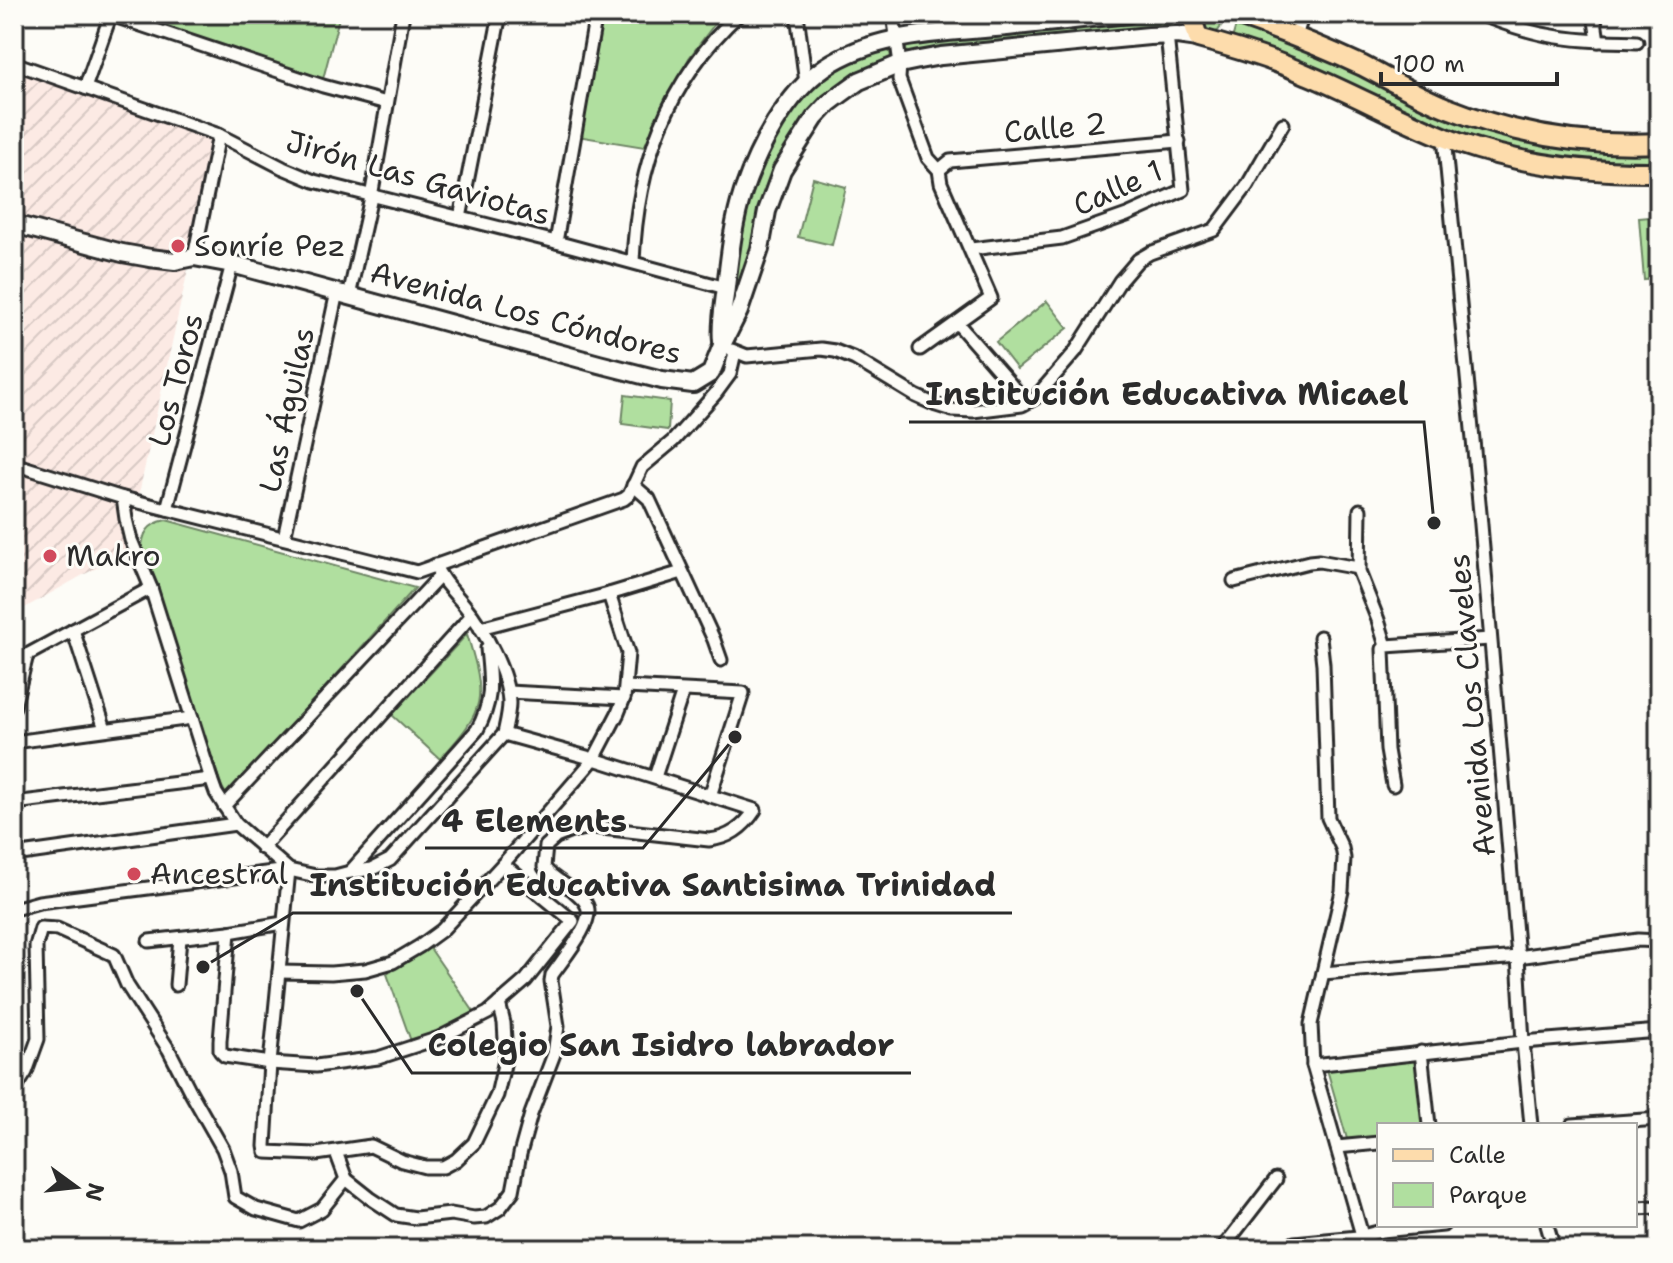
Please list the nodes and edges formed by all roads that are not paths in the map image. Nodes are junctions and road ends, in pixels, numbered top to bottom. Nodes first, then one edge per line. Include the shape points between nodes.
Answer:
1 (403, 14) edge
2 (500, 14) edge
3 (596, 14) edge
4 (739, 14) edge
5 (797, 14) edge
6 (893, 14) edge
7 (1128, 14) edge
8 (1191, 14) edge
9 (1226, 14) edge
10 (1233, 14) edge
11 (1303, 14) edge
12 (1479, 14) edge
13 (1594, 14) edge
14 (111, 15) edge
15 (1495, 17) edge
16 (1167, 35) junction
17 (1296, 36) junction
18 (1198, 38) junction
19 (897, 40) junction
20 (1598, 41) junction
21 (1637, 42) dead end
22 (1222, 45) junction
23 (14, 63) edge
24 (900, 64) junction
25 (806, 83) junction
26 (85, 88) junction
27 (387, 103) junction
28 (1283, 124) dead end
29 (219, 135) junction
30 (1444, 137) junction
31 (1179, 141) junction
32 (1659, 143) edge
33 (939, 170) junction
34 (1659, 172) edge
35 (371, 197) junction
36 (460, 218) junction
37 (14, 224) edge
38 (556, 242) junction
39 (971, 249) junction
40 (194, 257) junction
41 (633, 262) junction
42 (232, 264) junction
43 (726, 288) junction
44 (343, 294) junction
45 (957, 323) junction
46 (729, 348) junction
47 (920, 349) dead end
48 (1026, 402) junction
49 (14, 464) edge
50 (633, 485) junction
51 (123, 498) junction
52 (167, 509) junction
53 (1360, 510) dead end
54 (284, 538) junction
55 (1358, 568) junction
56 (438, 571) junction
57 (682, 572) junction
58 (1234, 581) dead end
59 (151, 588) junction
60 (609, 594) junction
61 (472, 615) junction
62 (73, 630) junction
63 (483, 632) junction
64 (1320, 637) dead end
65 (1490, 639) junction
66 (1386, 646) junction
67 (721, 660) dead end
68 (683, 691) junction
69 (508, 692) junction
70 (625, 692) junction
71 (14, 707) edge
72 (192, 718) junction
73 (105, 729) junction
74 (504, 734) junction
75 (14, 742) edge
76 (594, 759) junction
77 (655, 777) junction
78 (211, 779) junction
79 (1393, 785) dead end
80 (710, 796) junction
81 (14, 803) edge
82 (224, 806) junction
83 (236, 824) junction
84 (262, 848) junction
85 (14, 855) edge
86 (503, 864) junction
87 (289, 870) junction
88 (350, 872) junction
89 (14, 909) edge
90 (283, 923) junction
91 (229, 932) junction
92 (180, 938) junction
93 (149, 941) dead end
94 (1659, 941) edge
95 (1518, 957) junction
96 (279, 972) junction
97 (1323, 973) junction
98 (176, 985) dead end
99 (499, 1003) junction
100 (1659, 1031) edge
101 (1523, 1042) junction
102 (1421, 1052) junction
103 (270, 1063) junction
104 (1313, 1065) junction
105 (14, 1091) edge
106 (1659, 1119) edge
107 (1429, 1123) edge
108 (1531, 1123) edge
109 (1601, 1123) edge
110 (1377, 1143) edge
111 (1337, 1147) junction
112 (336, 1152) junction
113 (346, 1179) junction
114 (1276, 1179) dead end
115 (1659, 1207) edge
116 (1637, 1208) edge
117 (1423, 1227) edge
118 (1547, 1227) edge
119 (1360, 1237) junction
120 (1222, 1249) edge
121 (1288, 1249) edge
122 (1350, 1249) edge
123 (1366, 1249) edge
124 (1552, 1249) edge

1 - 27 street, Las Águilas
2 - 36 street
3 - 38 street
4 - 41 street via 691,70 657,133 638,198
5 - 25 street
6 - 19 street
7 - 19 main road
8 - 18 main road
9 - 22 main road
10 - 17 main road
11 - 17 street
12 - 15 street
13 - 20 street
14 - 26 street
14 - 27 street
15 - 20 street via 1545,35
16 - 18 main road
16 - 24 main road
16 - 31 street, Calle 1
17 - 32 main road via 1431,101 1503,127 1584,142
18 - 22 main road
19 - 24 street
19 - 25 main road via 840,58
20 - 21 street
22 - 30 main road via 1310,75
23 - 26 street, Jirón Las Gaviotas
24 - 33 street via 899,79 928,158
24 - 46 main road via 859,81 829,103 804,133 774,189
25 - 43 main road via 753,166 734,226
26 - 29 street, Jirón Las Gaviotas
27 - 35 street, Las Águilas
28 - 48 street via 1214,230 1138,260 1075,352
29 - 35 street, Jirón Las Gaviotas via 293,173
29 - 40 street
30 - 34 main road via 1564,167
30 - 65 street, Avenida Los Claveles
31 - 33 street, Calle 2 via 950,161
31 - 39 street, Calle 1 via 1183,190 1062,238
33 - 39 street
35 - 36 street, Jirón Las Gaviotas
35 - 44 street, Las Águilas
36 - 38 street, Jirón Las Gaviotas
37 - 40 main road, Avenida Los Cóndores via 136,255 175,261
38 - 41 street, Jirón Las Gaviotas
39 - 45 street via 991,298
40 - 42 main road, Avenida Los Cóndores
41 - 43 street, Jirón Las Gaviotas
42 - 44 main road, Avenida Los Cóndores
42 - 52 street, Los Toros
43 - 46 main road via 722,318
44 - 46 main road, Avenida Los Cóndores via 671,382 703,380
44 - 54 street, Las Águilas
45 - 47 street
45 - 48 street
46 - 48 street via 747,356 835,351 952,410 993,410
46 - 50 street via 730,374 673,441 642,467
49 - 51 street
50 - 56 street via 624,499
50 - 57 street via 649,499
51 - 52 street
51 - 59 street via 131,540
52 - 54 street
53 - 55 street
54 - 56 street via 417,572
55 - 58 street via 1309,562
55 - 66 street
56 - 61 street
56 - 82 street
57 - 60 street
57 - 67 street
59 - 62 street
59 - 72 street
60 - 63 street
60 - 70 street via 628,653
61 - 63 street
61 - 84 street
62 - 71 street via 27,655
62 - 73 street
63 - 69 street
63 - 88 street via 490,694 477,730
64 - 97 street via 1328,818 1344,858
65 - 66 street
65 - 95 street, Avenida Los Claveles
66 - 79 street via 1383,679
68 - 70 street
68 - 77 street
68 - 80 street via 743,693
69 - 70 street
69 - 74 street
70 - 76 street
72 - 73 street
72 - 78 street
73 - 75 street
74 - 76 street
74 - 88 street via 390,860
76 - 77 street
76 - 86 street
77 - 80 street
78 - 81 street
78 - 82 street
80 - 113 street via 755,810 721,839 593,827 556,837 546,846 544,867 549,876 571,889 590,914 552,975 558,1026 554,1054 531,1114 513,1191 500,1208 474,1218 396,1215
82 - 83 street
83 - 84 street
83 - 85 street
84 - 87 street
86 - 96 street via 442,930 393,962 331,973
86 - 99 street via 573,921 526,980
87 - 88 street via 316,876
87 - 89 street
87 - 90 street
90 - 91 street
90 - 96 street
91 - 92 street
91 - 103 street via 220,1051
92 - 93 street
92 - 98 street
94 - 95 street
95 - 97 street
95 - 101 street, Avenida Los Claveles
96 - 103 street
97 - 104 street via 1311,1024
99 - 103 street via 439,1038 378,1058 316,1066
99 - 112 street via 506,1056 497,1095 474,1143 456,1160 425,1167 371,1146
100 - 101 street
101 - 102 street
101 - 108 street, Avenida Los Claveles
102 - 104 street
102 - 107 street
103 - 112 street via 266,1152
104 - 111 street
105 - 113 street via 38,1039 36,946 41,928 57,929 114,955 223,1149 235,1197 299,1221 322,1209
106 - 109 street
110 - 111 street
111 - 119 street
112 - 113 street
114 - 120 street
115 - 116 street
117 - 119 street
118 - 124 street
119 - 121 street via 1294,1243
119 - 122 street
119 - 123 street

